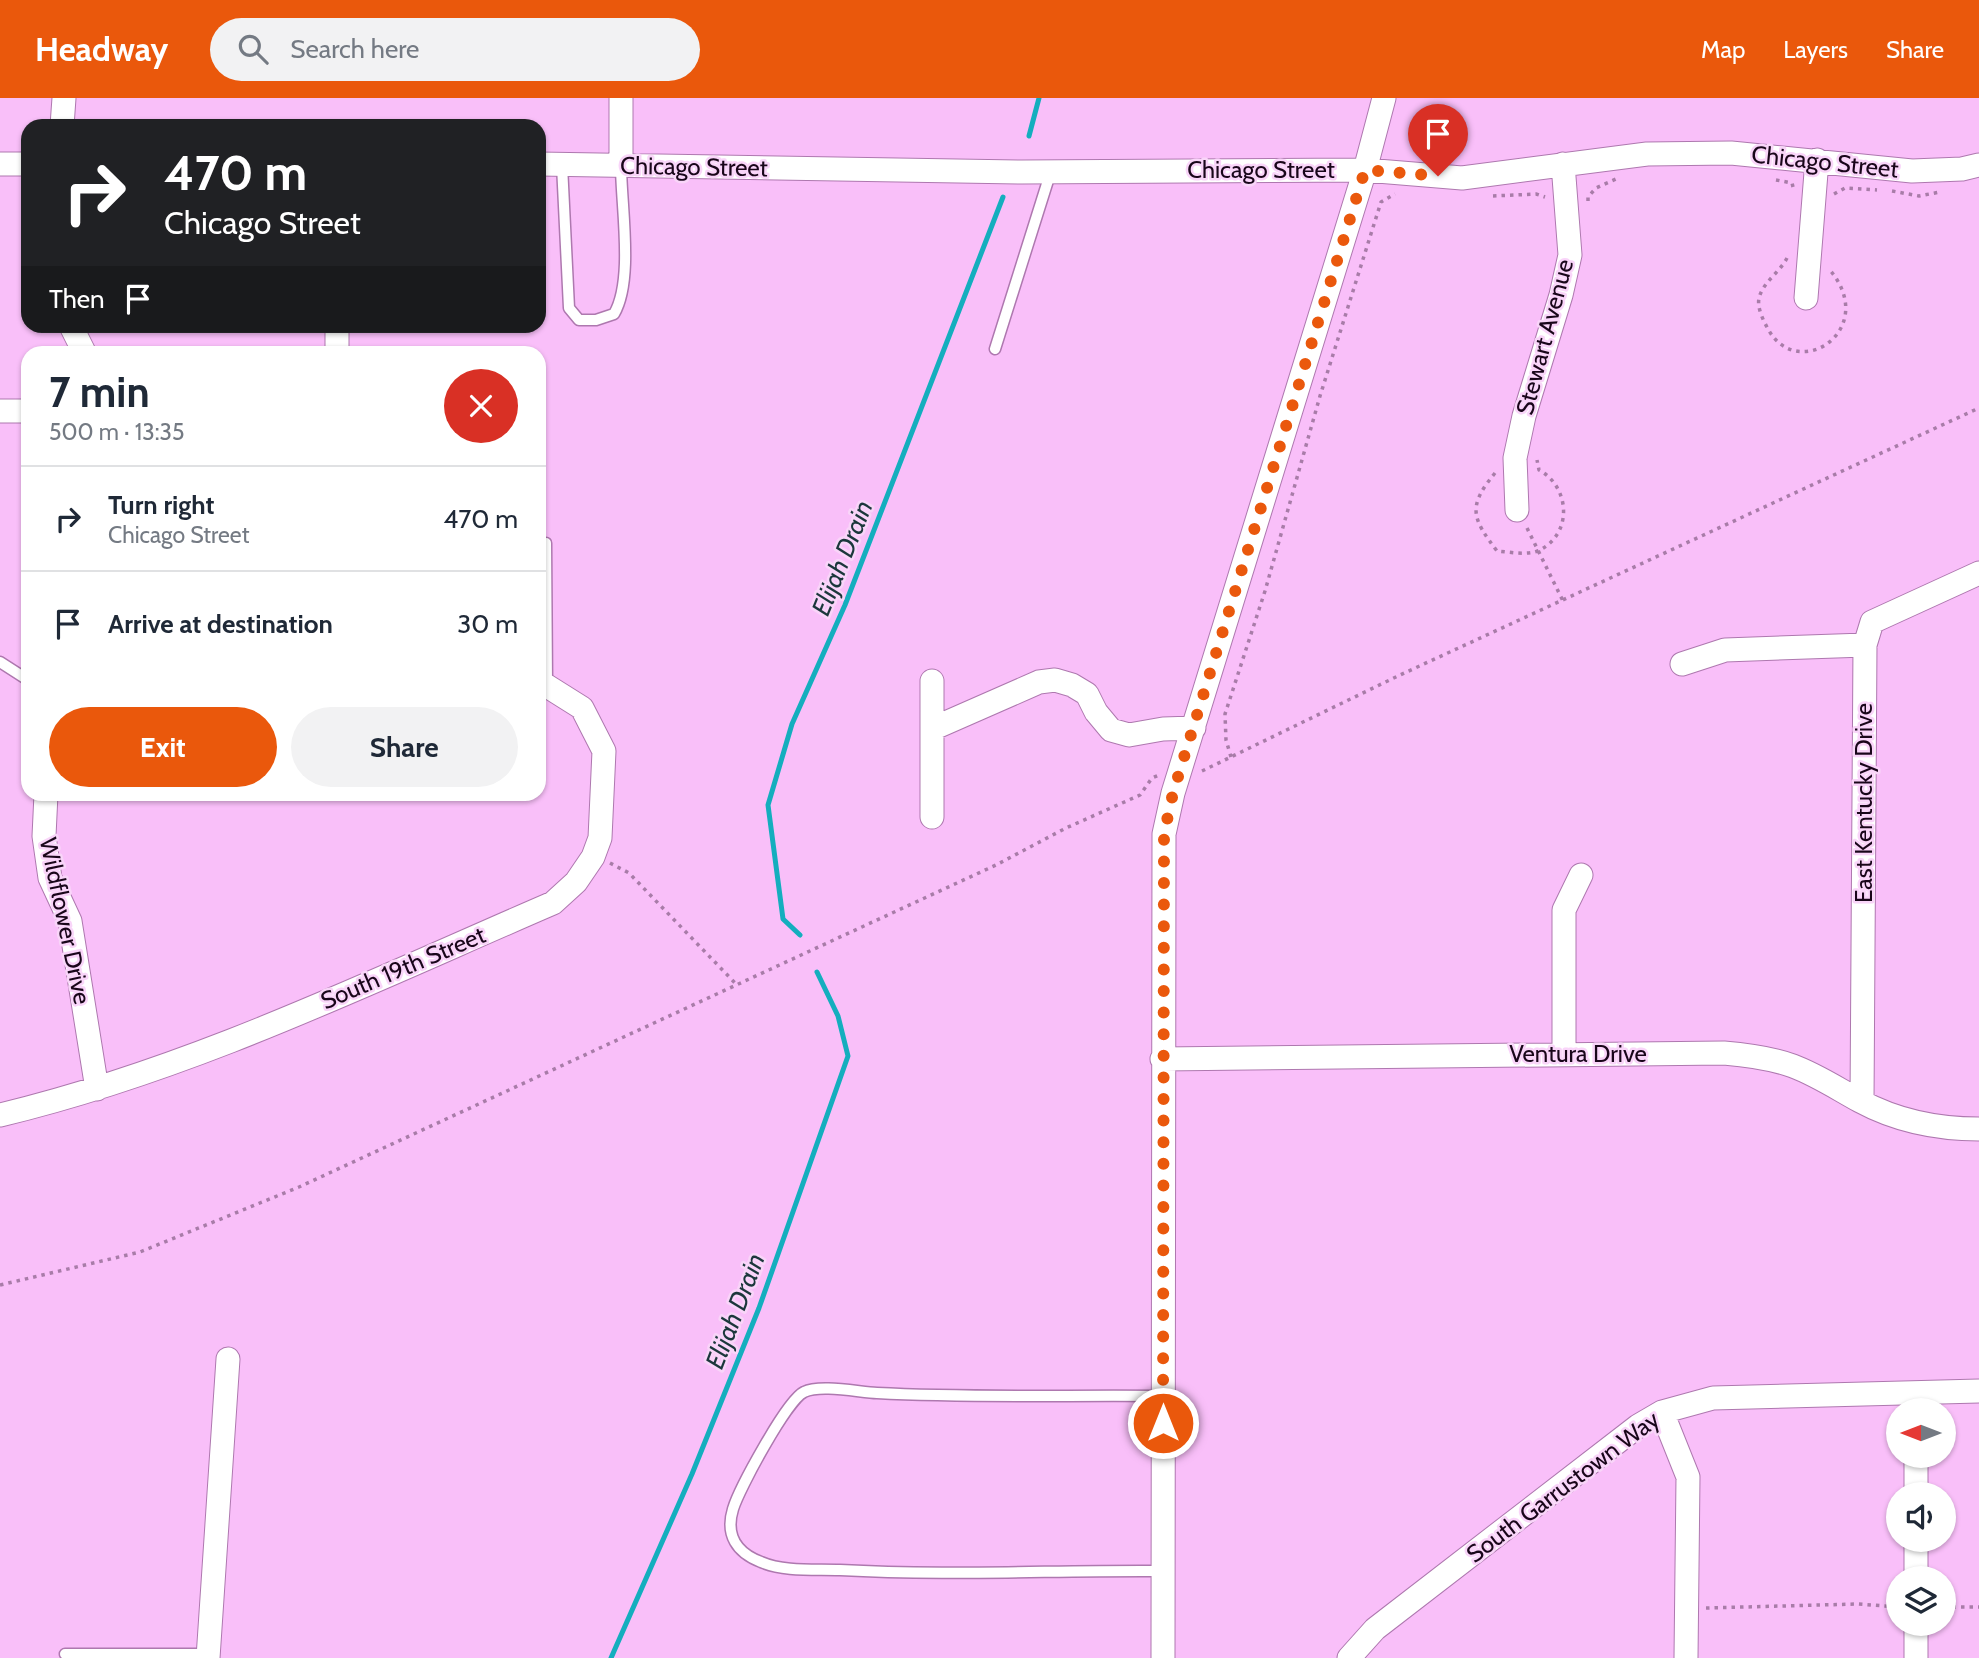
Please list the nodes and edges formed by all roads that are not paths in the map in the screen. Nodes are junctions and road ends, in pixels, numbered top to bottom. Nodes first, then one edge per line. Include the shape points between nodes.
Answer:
1 (64, 98) edge
2 (621, 98) edge
3 (1384, 98) edge
4 (62, 119) edge
5 (1817, 160) junction
6 (0, 164) edge
7 (21, 164) edge
8 (550, 164) edge
9 (1563, 164) junction
10 (621, 165) junction
11 (1979, 165) edge
12 (1365, 170) junction
13 (1051, 171) junction
14 (1806, 298) dead end
15 (995, 349) dead end
16 (0, 411) edge
17 (21, 411) edge
18 (1517, 510) road end
19 (1979, 573) edge
20 (1865, 645) junction
21 (0, 662) edge
22 (1682, 664) dead end
23 (21, 676) edge
24 (932, 681) dead end
25 (546, 688) edge
26 (1194, 728) junction
27 (932, 729) junction
28 (46, 801) edge
29 (932, 817) dead end
30 (1581, 875) dead end
31 (1564, 1054) junction
32 (1162, 1059) junction
33 (97, 1089) junction
34 (1862, 1102) junction
35 (0, 1115) edge
36 (1979, 1129) edge
37 (229, 1359) dead end
38 (1979, 1391) edge
39 (1163, 1396) junction
40 (1935, 1398) edge
41 (1886, 1401) edge
42 (1662, 1412) junction
43 (1163, 1571) junction
44 (1916, 1636) edge
45 (65, 1654) dead end
46 (208, 1656) edge
47 (1163, 1658) edge
48 (1349, 1658) edge
49 (1686, 1658) edge
50 (1916, 1658) edge

1 - 4 street
2 - 10 street
3 - 12 street
5 - 9 street, Chicago Street via 1731,153 1647,154
5 - 11 street, Chicago Street via 1912,171
5 - 14 street
6 - 7 street
8 - 10 street, Chicago Street
8 - 10 lane via 569,308 579,320 614,314 621,301 625,276
9 - 12 street, Chicago Street via 1462,178
9 - 18 street, Stewart Avenue via 1570,256 1519,437
10 - 13 street, Chicago Street
12 - 13 street, Chicago Street
12 - 26 street
13 - 15 lane
16 - 17 street
19 - 20 street via 1872,622
20 - 22 street via 1725,650
20 - 34 street, East Kentucky Drive
21 - 23 lane
24 - 27 street
25 - 33 street, South 19th Street via 582,708 604,751 600,838 576,882 553,903 190,1057
26 - 27 street via 1129,735 1111,730 1087,694 1055,681 1039,682
26 - 32 street via 1164,834
27 - 29 street
28 - 33 street, Wildflower Drive via 44,835 50,878 70,921
30 - 31 street via 1564,910
31 - 32 street, Ventura Drive
31 - 34 street, Ventura Drive via 1757,1056 1793,1066
32 - 39 street
33 - 35 street, South 19th Street
34 - 36 street, Ventura Drive via 1934,1127
37 - 46 street
38 - 40 street, South Garrustown Way
39 - 43 street
39 - 43 lane via 811,1389 795,1398 771,1436 733,1509 730,1527 741,1551 780,1567 874,1572
41 - 42 street, South Garrustown Way via 1713,1398
42 - 48 street, South Garrustown Way via 1375,1629
42 - 49 street via 1688,1477
43 - 47 street
44 - 50 street
45 - 46 lane

